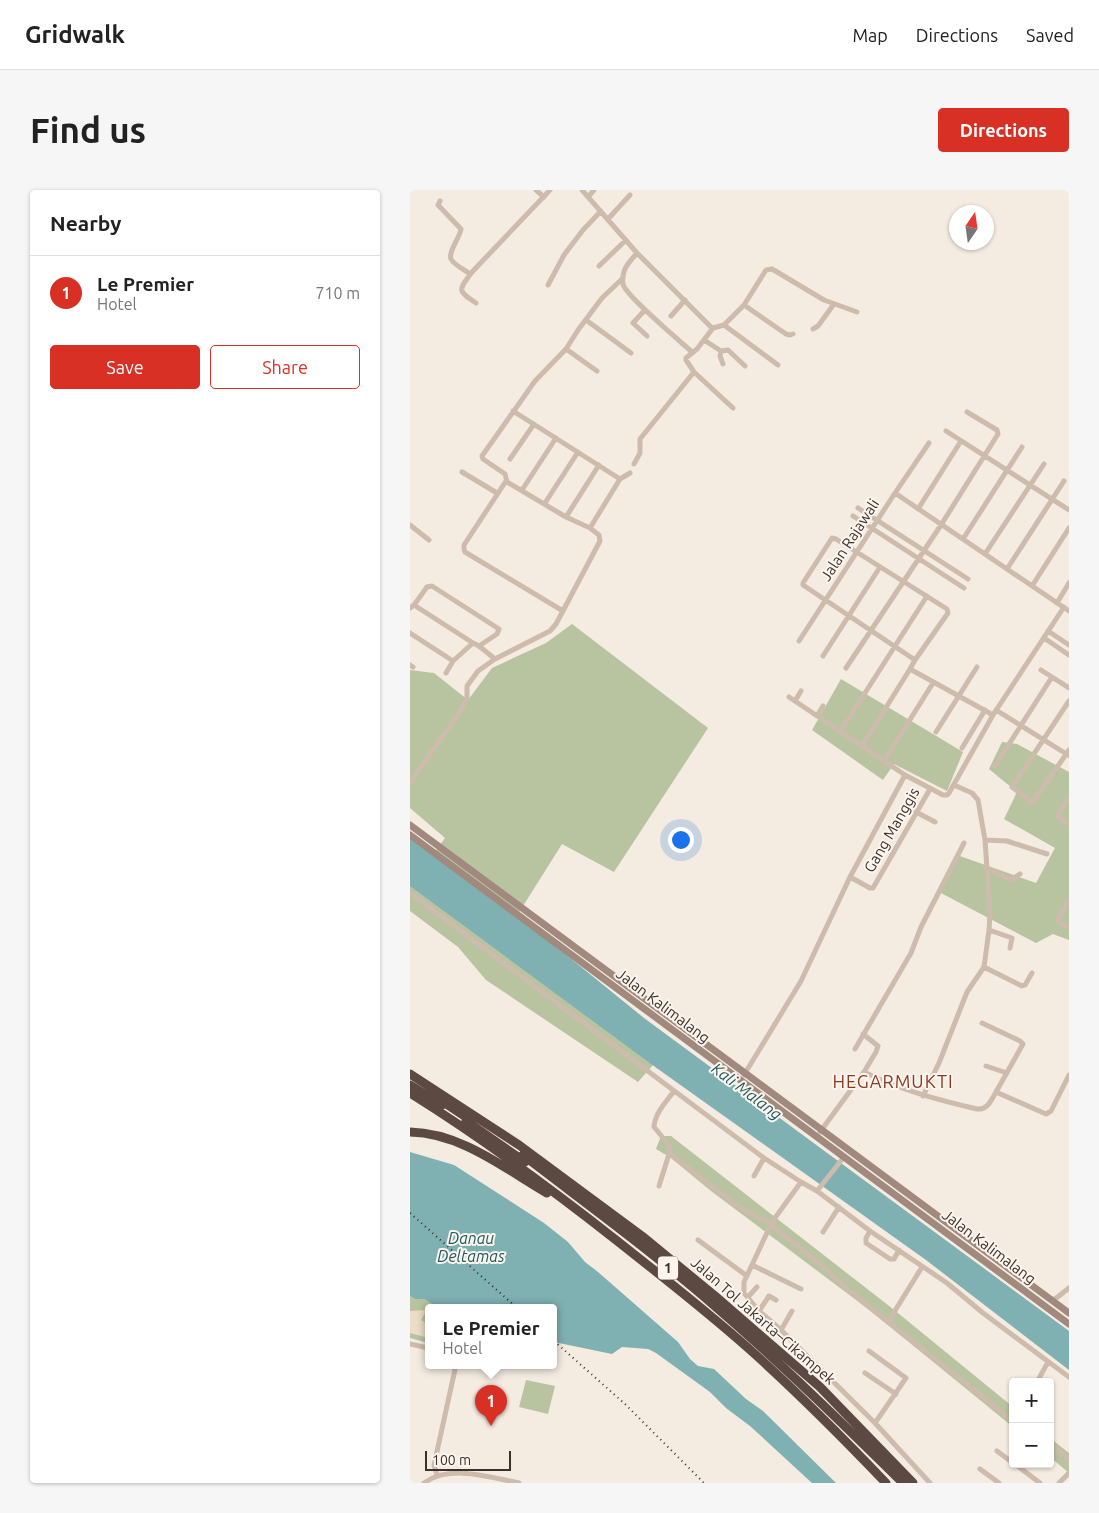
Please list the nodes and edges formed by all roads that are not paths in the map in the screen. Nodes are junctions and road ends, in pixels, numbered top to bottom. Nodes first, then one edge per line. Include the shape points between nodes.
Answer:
1 (536, 190) edge
2 (550, 190) edge
3 (582, 190) edge
4 (594, 190) edge
5 (630, 195) dead end
6 (544, 196) junction
7 (588, 197) junction
8 (440, 200) dead end
9 (601, 211) junction
10 (608, 219) junction
11 (626, 240) junction
12 (638, 253) junction
13 (599, 266) dead end
14 (470, 274) junction
15 (623, 278) junction
16 (548, 285) dead end
17 (685, 300) junction
18 (476, 303) dead end
19 (834, 304) junction
20 (744, 305) junction
21 (645, 310) junction
22 (857, 312) dead end
23 (671, 316) dead end
24 (586, 320) junction
25 (724, 325) junction
26 (714, 328) junction
27 (814, 328) dead end
28 (793, 334) dead end
29 (647, 336) dead end
30 (704, 340) junction
31 (566, 348) junction
32 (692, 352) junction
33 (721, 352) junction
34 (631, 353) dead end
35 (723, 364) dead end
36 (778, 365) dead end
37 (745, 366) dead end
38 (597, 371) dead end
39 (694, 372) junction
40 (733, 408) dead end
41 (513, 411) junction
42 (967, 412) dead end
43 (534, 424) junction
44 (946, 431) dead end
45 (556, 438) junction
46 (961, 441) junction
47 (929, 443) dead end
48 (1022, 447) dead end
49 (578, 452) junction
50 (985, 456) junction
51 (510, 459) dead end
52 (634, 464) dead end
53 (1044, 464) dead end
54 (599, 466) junction
55 (1008, 471) junction
56 (462, 472) dead end
57 (630, 473) dead end
58 (620, 479) junction
59 (506, 481) junction
60 (1064, 481) dead end
61 (1030, 485) junction
62 (522, 490) junction
63 (497, 493) junction
64 (894, 493) junction
65 (1052, 500) junction
66 (545, 503) junction
67 (858, 508) dead end
68 (918, 509) junction
69 (1069, 510) edge
70 (853, 516) dead end
71 (566, 517) junction
72 (877, 520) junction
73 (410, 525) edge
74 (941, 525) junction
75 (590, 528) junction
76 (872, 528) junction
77 (1069, 528) edge
78 (429, 540) dead end
79 (963, 540) junction
80 (924, 551) junction
81 (857, 552) junction
82 (985, 554) junction
83 (919, 558) junction
84 (880, 567) junction
85 (1007, 569) junction
86 (968, 579) dead end
87 (904, 581) junction
88 (1069, 583) edge
89 (1032, 586) junction
90 (964, 588) dead end
91 (927, 596) junction
92 (826, 600) junction
93 (1057, 603) junction
94 (412, 606) edge
95 (1064, 607) junction
96 (563, 611) junction
97 (1069, 611) edge
98 (848, 616) junction
99 (871, 631) junction
100 (1048, 631) junction
101 (410, 633) edge
102 (1044, 638) junction
103 (799, 641) dead end
104 (473, 643) junction
105 (1069, 644) edge
106 (479, 646) junction
107 (894, 646) junction
108 (1069, 655) edge
109 (823, 656) dead end
110 (496, 658) junction
111 (915, 660) junction
112 (454, 661) junction
113 (977, 667) dead end
114 (846, 668) dead end
115 (910, 669) junction
116 (1041, 670) dead end
117 (446, 673) dead end
118 (1052, 677) junction
119 (933, 683) junction
120 (1069, 688) edge
121 (801, 691) dead end
122 (960, 696) junction
123 (789, 697) dead end
124 (795, 701) junction
125 (1069, 701) edge
126 (823, 706) dead end
127 (985, 710) junction
128 (994, 712) junction
129 (817, 716) junction
130 (1021, 726) junction
131 (840, 732) junction
132 (936, 732) dead end
133 (1044, 740) junction
134 (862, 746) junction
135 (962, 748) dead end
136 (1068, 754) edge
137 (884, 761) junction
138 (995, 766) dead end
139 (905, 775) junction
140 (410, 783) edge
141 (954, 785) junction
142 (930, 789) junction
143 (1069, 797) edge
144 (916, 812) junction
145 (935, 822) dead end
146 (1069, 824) edge
147 (410, 825) edge
148 (410, 835) edge
149 (985, 840) junction
150 (964, 843) dead end
151 (1047, 854) dead end
152 (986, 868) junction
153 (1020, 874) dead end
154 (850, 877) junction
155 (410, 893) edge
156 (1069, 900) edge
157 (1069, 927) edge
158 (989, 930) junction
159 (1010, 948) dead end
160 (984, 967) junction
161 (1032, 973) dead end
162 (982, 1023) dead end
163 (863, 1034) junction
164 (855, 1049) dead end
165 (986, 1066) dead end
166 (410, 1068) edge
167 (864, 1072) junction
168 (745, 1073) junction
169 (1007, 1073) junction
170 (410, 1074) edge
171 (1069, 1075) edge
172 (410, 1080) edge
173 (741, 1080) junction
174 (410, 1085) edge
175 (674, 1091) junction
176 (996, 1092) junction
177 (410, 1093) edge
178 (923, 1096) junction
179 (455, 1102) junction
180 (822, 1130) junction
181 (410, 1132) edge
182 (817, 1137) junction
183 (670, 1154) junction
184 (764, 1158) junction
185 (842, 1160) junction
186 (754, 1176) dead end
187 (801, 1182) junction
188 (659, 1186) dead end
189 (819, 1189) junction
190 (839, 1207) junction
191 (588, 1218) junction
192 (771, 1226) junction
193 (870, 1231) junction
194 (823, 1232) dead end
195 (698, 1240) dead end
196 (899, 1250) junction
197 (752, 1265) junction
198 (922, 1267) junction
199 (747, 1276) junction
200 (757, 1287) dead end
201 (1069, 1288) edge
202 (801, 1289) dead end
203 (748, 1297) junction
204 (1050, 1299) junction
205 (776, 1300) dead end
206 (1045, 1306) junction
207 (759, 1311) junction
208 (792, 1311) dead end
209 (1069, 1313) edge
210 (888, 1322) junction
211 (1069, 1324) edge
212 (781, 1330) junction
213 (410, 1344) edge
214 (425, 1347) edge
215 (869, 1351) dead end
216 (1048, 1362) junction
217 (455, 1369) edge
218 (866, 1373) dead end
219 (1069, 1377) edge
220 (1039, 1378) edge
221 (896, 1394) junction
222 (1009, 1418) edge
223 (875, 1423) junction
224 (1054, 1447) edge
225 (997, 1451) dead end
226 (1009, 1459) edge
227 (1069, 1460) edge
228 (1020, 1468) edge
229 (980, 1469) dead end
230 (1069, 1473) edge
231 (437, 1475) junction
232 (424, 1483) edge
233 (519, 1483) edge
234 (886, 1483) edge
235 (894, 1483) edge
236 (903, 1483) edge
237 (914, 1483) edge
238 (930, 1483) edge
239 (999, 1483) edge
240 (1040, 1483) edge
241 (1059, 1483) edge

1 - 6 street
2 - 6 street
3 - 7 street
4 - 7 street
5 - 10 street
6 - 14 street
7 - 9 street
8 - 14 street via 438,205 461,228 450,257
9 - 10 street
9 - 16 street via 564,255
10 - 11 street
11 - 12 street
11 - 13 street
12 - 15 street via 625,268
12 - 17 street
14 - 18 street via 461,292
15 - 21 street via 624,288
15 - 24 street via 602,298
17 - 23 street
17 - 26 street
19 - 20 street via 770,268
19 - 22 street
19 - 27 street
20 - 25 street
20 - 28 street via 786,334
21 - 29 street via 633,323
21 - 32 street
24 - 31 street
24 - 34 street
25 - 26 street
25 - 36 street
26 - 30 street
30 - 32 street
30 - 33 street
31 - 38 street
31 - 41 street
32 - 39 street via 686,360
33 - 35 street
33 - 37 street via 728,350
39 - 40 street
39 - 52 street via 641,436 640,453
41 - 43 street
41 - 59 street via 482,456 505,474
42 - 50 street via 998,432
43 - 45 street
43 - 51 street
44 - 46 street
45 - 49 street
45 - 62 street
46 - 50 street
46 - 68 street
47 - 64 street, Jalan Rajawali
48 - 55 street
49 - 54 street
49 - 66 street
50 - 55 street
50 - 74 street
53 - 61 street
54 - 58 street
54 - 71 street
55 - 61 street
55 - 79 street
56 - 63 street
57 - 58 street
58 - 75 street
59 - 62 street
59 - 63 street
60 - 65 street
61 - 65 street
61 - 82 street
62 - 66 street
63 - 96 street via 464,545 465,552
64 - 68 street
64 - 72 street, Jalan Rajawali
65 - 69 street
65 - 85 street
66 - 71 street
67 - 72 street
68 - 74 street
70 - 76 street
71 - 75 street
72 - 76 street, Jalan Rajawali
72 - 80 street
73 - 78 street
74 - 79 street
74 - 80 street
75 - 96 street via 599,535 600,541
76 - 81 street, Jalan Rajawali
76 - 83 street
77 - 89 street
79 - 82 street
80 - 83 street
80 - 86 street
81 - 84 street
81 - 92 street, Jalan Rajawali
81 - 92 street via 836,539 829,542 803,583
82 - 85 street
83 - 87 street
83 - 90 street
84 - 87 street
84 - 98 street
85 - 89 street
87 - 91 street
87 - 99 street
88 - 93 street
89 - 93 street
91 - 107 street
91 - 111 street via 948,612
92 - 98 street
92 - 103 street, Jalan Rajawali
93 - 95 street
94 - 104 street
94 - 106 street via 427,587 432,586 499,629 497,634
95 - 97 street
95 - 100 street
96 - 110 street via 550,631
98 - 99 street
98 - 109 street
99 - 107 street
99 - 114 street
100 - 102 street
100 - 105 street
101 - 112 street
102 - 108 street
102 - 128 street
104 - 106 street
104 - 112 street
106 - 110 street
107 - 111 street
107 - 131 street
110 - 140 street via 471,680 464,704
111 - 115 street
112 - 117 street
113 - 122 street
115 - 119 street
115 - 134 street
116 - 118 street
118 - 120 street
118 - 130 street
119 - 122 street
119 - 137 street
121 - 124 street
122 - 127 street
122 - 132 street
123 - 124 street
124 - 129 street
125 - 133 street
126 - 129 street
127 - 128 street
127 - 135 street
128 - 130 street
128 - 141 street
129 - 131 street
130 - 133 street
130 - 138 street
131 - 134 street
133 - 136 street
133 - 136 street via 1012,786 1030,801 1034,802
134 - 137 street
137 - 139 street
139 - 142 street
139 - 154 street
141 - 142 street via 947,795
141 - 149 street via 972,793 978,800
142 - 144 street, Gang Manggis
143 - 146 street via 1057,816
144 - 145 street
144 - 154 street, Gang Manggis via 873,888
147 - 168 main road, Jalan Kalimalang
148 - 173 main road, Jalan Kalimalang
149 - 151 street via 1007,841
149 - 152 street
150 - 163 street via 911,953
152 - 153 street via 1010,880
152 - 158 street
154 - 168 street via 801,981
155 - 175 street
156 - 157 street via 1058,918
158 - 159 street via 1012,938
158 - 160 street
160 - 161 street via 1022,986
160 - 178 street via 966,992
162 - 169 street via 1022,1042 1023,1046
163 - 164 street
163 - 167 street via 878,1046
165 - 169 street
166 - 179 highway
167 - 178 street
167 - 180 street
168 - 173 street
168 - 180 main road, Jalan Kalimalang
169 - 176 street
170 - 179 highway, Jalan Tol Jakarta–Cikampek / 1
171 - 176 street via 1047,1114
172 - 236 highway, 1 via 519,1152 716,1307 817,1398
173 - 182 main road, Jalan Kalimalang
174 - 235 highway, 1 via 522,1160 631,1243 716,1313 817,1404
175 - 183 street via 654,1122 654,1127 669,1145
175 - 184 street
176 - 178 street via 982,1110
177 - 191 highway, Jalan Tol Jakarta–Cikampek / 1
179 - 237 highway, Jalan Tol Jakarta–Cikampek / 1 via 602,1206 686,1272 820,1388
180 - 182 street
180 - 204 main road, Jalan Kalimalang
181 - 191 highway via 436,1134 461,1143
182 - 185 main road, Jalan Kalimalang
183 - 188 street
183 - 192 street via 737,1206
184 - 186 street
184 - 187 street
185 - 189 street
185 - 206 main road, Jalan Kalimalang
187 - 189 street
187 - 192 street
189 - 190 street
190 - 193 street
190 - 194 street
191 - 234 highway, Jalan Tol Jakarta–Cikampek / 1 via 756,1355
192 - 197 street
192 - 210 street
193 - 196 street
193 - 196 street via 866,1243 890,1259
195 - 199 street
196 - 198 street
197 - 199 street
197 - 202 street
198 - 210 street
198 - 216 street
199 - 203 street via 743,1290
200 - 203 street
201 - 204 street
203 - 207 street
204 - 206 street
204 - 209 main road, Jalan Kalimalang
205 - 207 street via 769,1296
206 - 211 main road, Jalan Kalimalang
207 - 212 street
208 - 212 street
210 - 222 street
212 - 223 street
213 - 214 street
215 - 221 street via 906,1378
216 - 219 street
216 - 220 street
217 - 231 street via 434,1465
218 - 221 street
221 - 223 street
223 - 238 street
224 - 227 street
225 - 226 street
228 - 240 street
229 - 239 street
230 - 241 street
231 - 232 street
231 - 233 street via 469,1473

